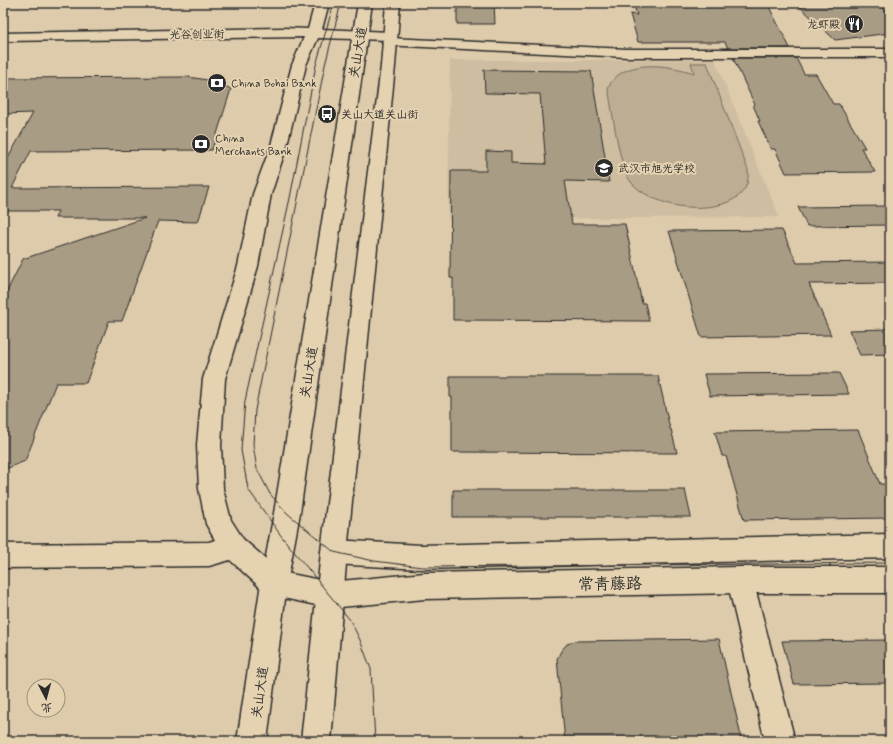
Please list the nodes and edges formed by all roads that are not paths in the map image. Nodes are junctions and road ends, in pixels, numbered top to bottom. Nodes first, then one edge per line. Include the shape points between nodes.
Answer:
1 (322, 3) edge
2 (365, 3) edge
3 (393, 3) edge
4 (3, 37) edge
5 (311, 37) junction
6 (360, 38) junction
7 (390, 39) junction
8 (3, 44) edge
9 (890, 49) edge
10 (890, 53) edge
11 (890, 546) edge
12 (234, 547) junction
13 (334, 552) junction
14 (3, 556) edge
15 (740, 580) junction
16 (890, 580) edge
17 (274, 583) junction
18 (330, 595) junction
19 (252, 741) edge
20 (316, 741) edge
21 (780, 741) edge

1 - 5 main road
2 - 6 main road, 关山大道
3 - 7 main road
4 - 5 main road, 光谷创业街 via 283,32
5 - 6 main road, 光谷创业街
5 - 8 main road, 光谷创业街
5 - 12 main road via 299,65 279,145 262,194 246,273 214,379 208,445 211,489 219,524
6 - 7 main road, 光谷创业街
6 - 17 main road, 关山大道
7 - 9 main road via 624,50
7 - 10 main road via 627,54
7 - 13 main road
11 - 13 main road via 421,557
12 - 14 main road via 209,554
12 - 17 main road
13 - 18 main road
15 - 16 main road, 常青藤路
15 - 18 main road, 常青藤路 via 424,586
15 - 21 main road
17 - 18 main road, 常青藤路
17 - 19 main road, 关山大道
18 - 20 main road

